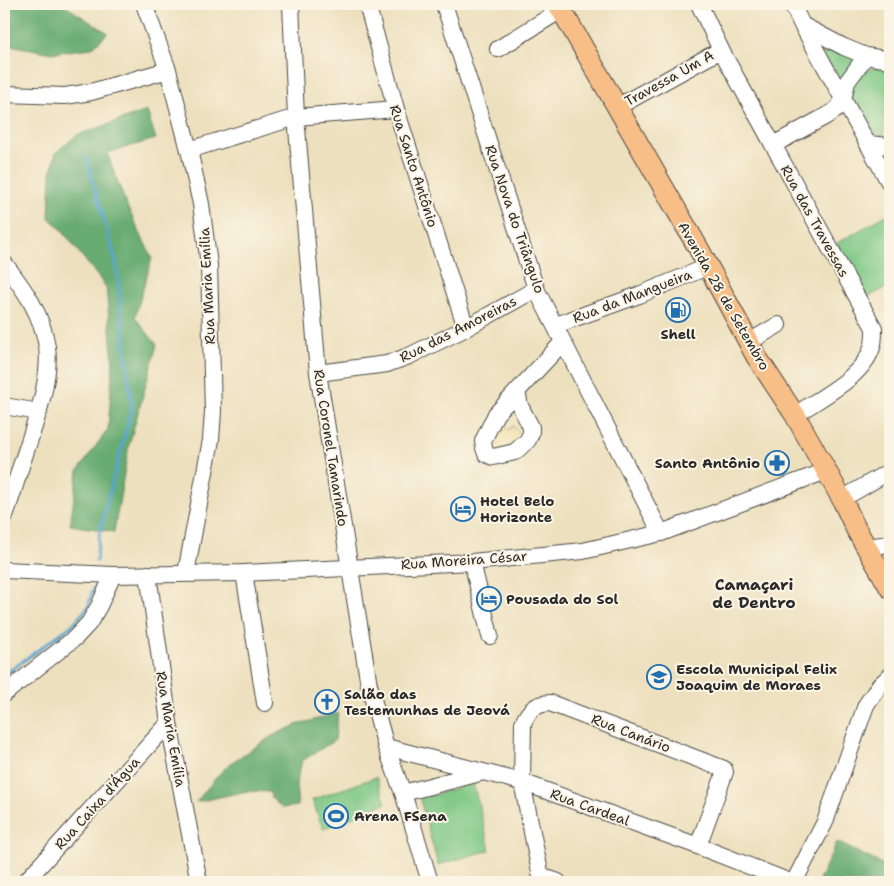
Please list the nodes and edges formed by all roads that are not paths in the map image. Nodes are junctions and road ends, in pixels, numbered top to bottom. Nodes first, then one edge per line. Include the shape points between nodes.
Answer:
1 (144, 4) edge
2 (292, 4) edge
3 (367, 4) edge
4 (444, 4) edge
5 (699, 4) edge
6 (792, 4) edge
7 (559, 7) edge
8 (802, 25) junction
9 (498, 49) dead end
10 (720, 50) junction
11 (866, 56) junction
12 (890, 60) edge
13 (168, 70) junction
14 (4, 94) edge
15 (844, 100) junction
16 (617, 107) junction
17 (396, 110) junction
18 (296, 117) junction
19 (773, 144) junction
20 (868, 144) junction
21 (890, 146) edge
22 (189, 150) junction
23 (890, 184) edge
24 (4, 263) edge
25 (707, 267) junction
26 (536, 289) junction
27 (556, 325) junction
28 (778, 325) dead end
29 (466, 328) junction
30 (563, 342) junction
31 (749, 342) junction
32 (318, 373) junction
33 (517, 391) dead end
34 (4, 406) edge
35 (39, 412) junction
36 (795, 415) junction
37 (826, 471) junction
38 (890, 471) edge
39 (842, 499) junction
40 (4, 518) edge
41 (661, 533) junction
42 (890, 544) edge
43 (866, 546) junction
44 (472, 562) junction
45 (351, 567) junction
46 (4, 570) edge
47 (244, 573) junction
48 (148, 574) junction
49 (186, 574) junction
50 (113, 575) junction
51 (890, 588) edge
52 (490, 636) dead end
53 (890, 676) edge
54 (4, 694) edge
55 (264, 703) dead end
56 (169, 723) junction
57 (386, 747) junction
58 (482, 772) junction
59 (522, 782) junction
60 (403, 793) junction
61 (698, 846) junction
62 (542, 879) edge
63 (25, 882) edge
64 (199, 882) edge
65 (430, 882) edge
66 (558, 882) edge
67 (790, 882) edge
68 (794, 882) edge

1 - 13 street, Rua Maria Emília
2 - 18 street, Rua Coronel Tamarindo
3 - 17 street, Rua Santo Antônio
4 - 26 street, Rua Nova do Triângulo
5 - 10 street, Rua das Travessas
6 - 8 street
7 - 9 street
7 - 16 main road, Avenida 28 de Setembro
8 - 11 street
8 - 15 street
10 - 16 street, Travessa Um A
10 - 19 street, Rua das Travessas
11 - 12 street
11 - 15 street via 847,82
13 - 14 street via 91,92 64,96
13 - 22 street, Rua Maria Emília
15 - 19 street via 833,112
15 - 20 street
16 - 25 main road, Avenida 28 de Setembro
17 - 18 street
17 - 29 street, Rua Santo Antônio
18 - 22 street
18 - 32 street, Rua Coronel Tamarindo
19 - 36 street, Rua das Travessas via 874,328 874,343 861,368
20 - 21 street
20 - 23 street
22 - 49 street, Rua Maria Emília via 206,233 209,265 213,411 211,440
24 - 35 street via 29,297 47,348
25 - 27 street, Rua da Mangueira
25 - 31 main road, Avenida 28 de Setembro
26 - 27 street, Rua Nova do Triângulo
26 - 29 street, Rua das Amoreiras
27 - 30 street, Rua Nova do Triângulo
28 - 31 street
29 - 32 street, Rua das Amoreiras via 386,364
30 - 33 street
30 - 41 street, Rua Nova do Triângulo
31 - 36 main road, Avenida 28 de Setembro
32 - 45 street, Rua Coronel Tamarindo
34 - 35 street
35 - 40 street
36 - 37 main road, Avenida 28 de Setembro
37 - 39 main road, Avenida 28 de Setembro
37 - 41 street, Rua Moreira César
38 - 39 street
39 - 43 main road, Avenida 28 de Setembro
41 - 44 street, Rua Moreira César via 583,550
42 - 43 street
43 - 51 main road, Avenida 28 de Setembro
44 - 45 street, Rua Moreira César
44 - 52 street
45 - 47 street, Rua Moreira César
45 - 57 street, Rua Coronel Tamarindo via 369,685
46 - 50 street, Rua Moreira César
47 - 49 street, Rua Moreira César
47 - 55 street
48 - 49 street, Rua Moreira César
48 - 50 street, Rua Moreira César
48 - 56 street, Rua Maria Emília
50 - 54 street via 89,623 75,638
53 - 68 street via 866,705 825,822
56 - 63 street, Rua Caixa d'Água
56 - 64 street, Rua Maria Emília
57 - 58 street, Rua Cardeal
57 - 60 street, Rua Coronel Tamarindo
58 - 59 street, Rua Cardeal
58 - 60 street
59 - 61 street, Rua Cardeal
59 - 61 street, Rua Canário via 523,723 532,708 550,703 724,769
59 - 62 street
60 - 65 street, Rua Coronel Tamarindo
61 - 67 street, Rua Cardeal
62 - 66 street

